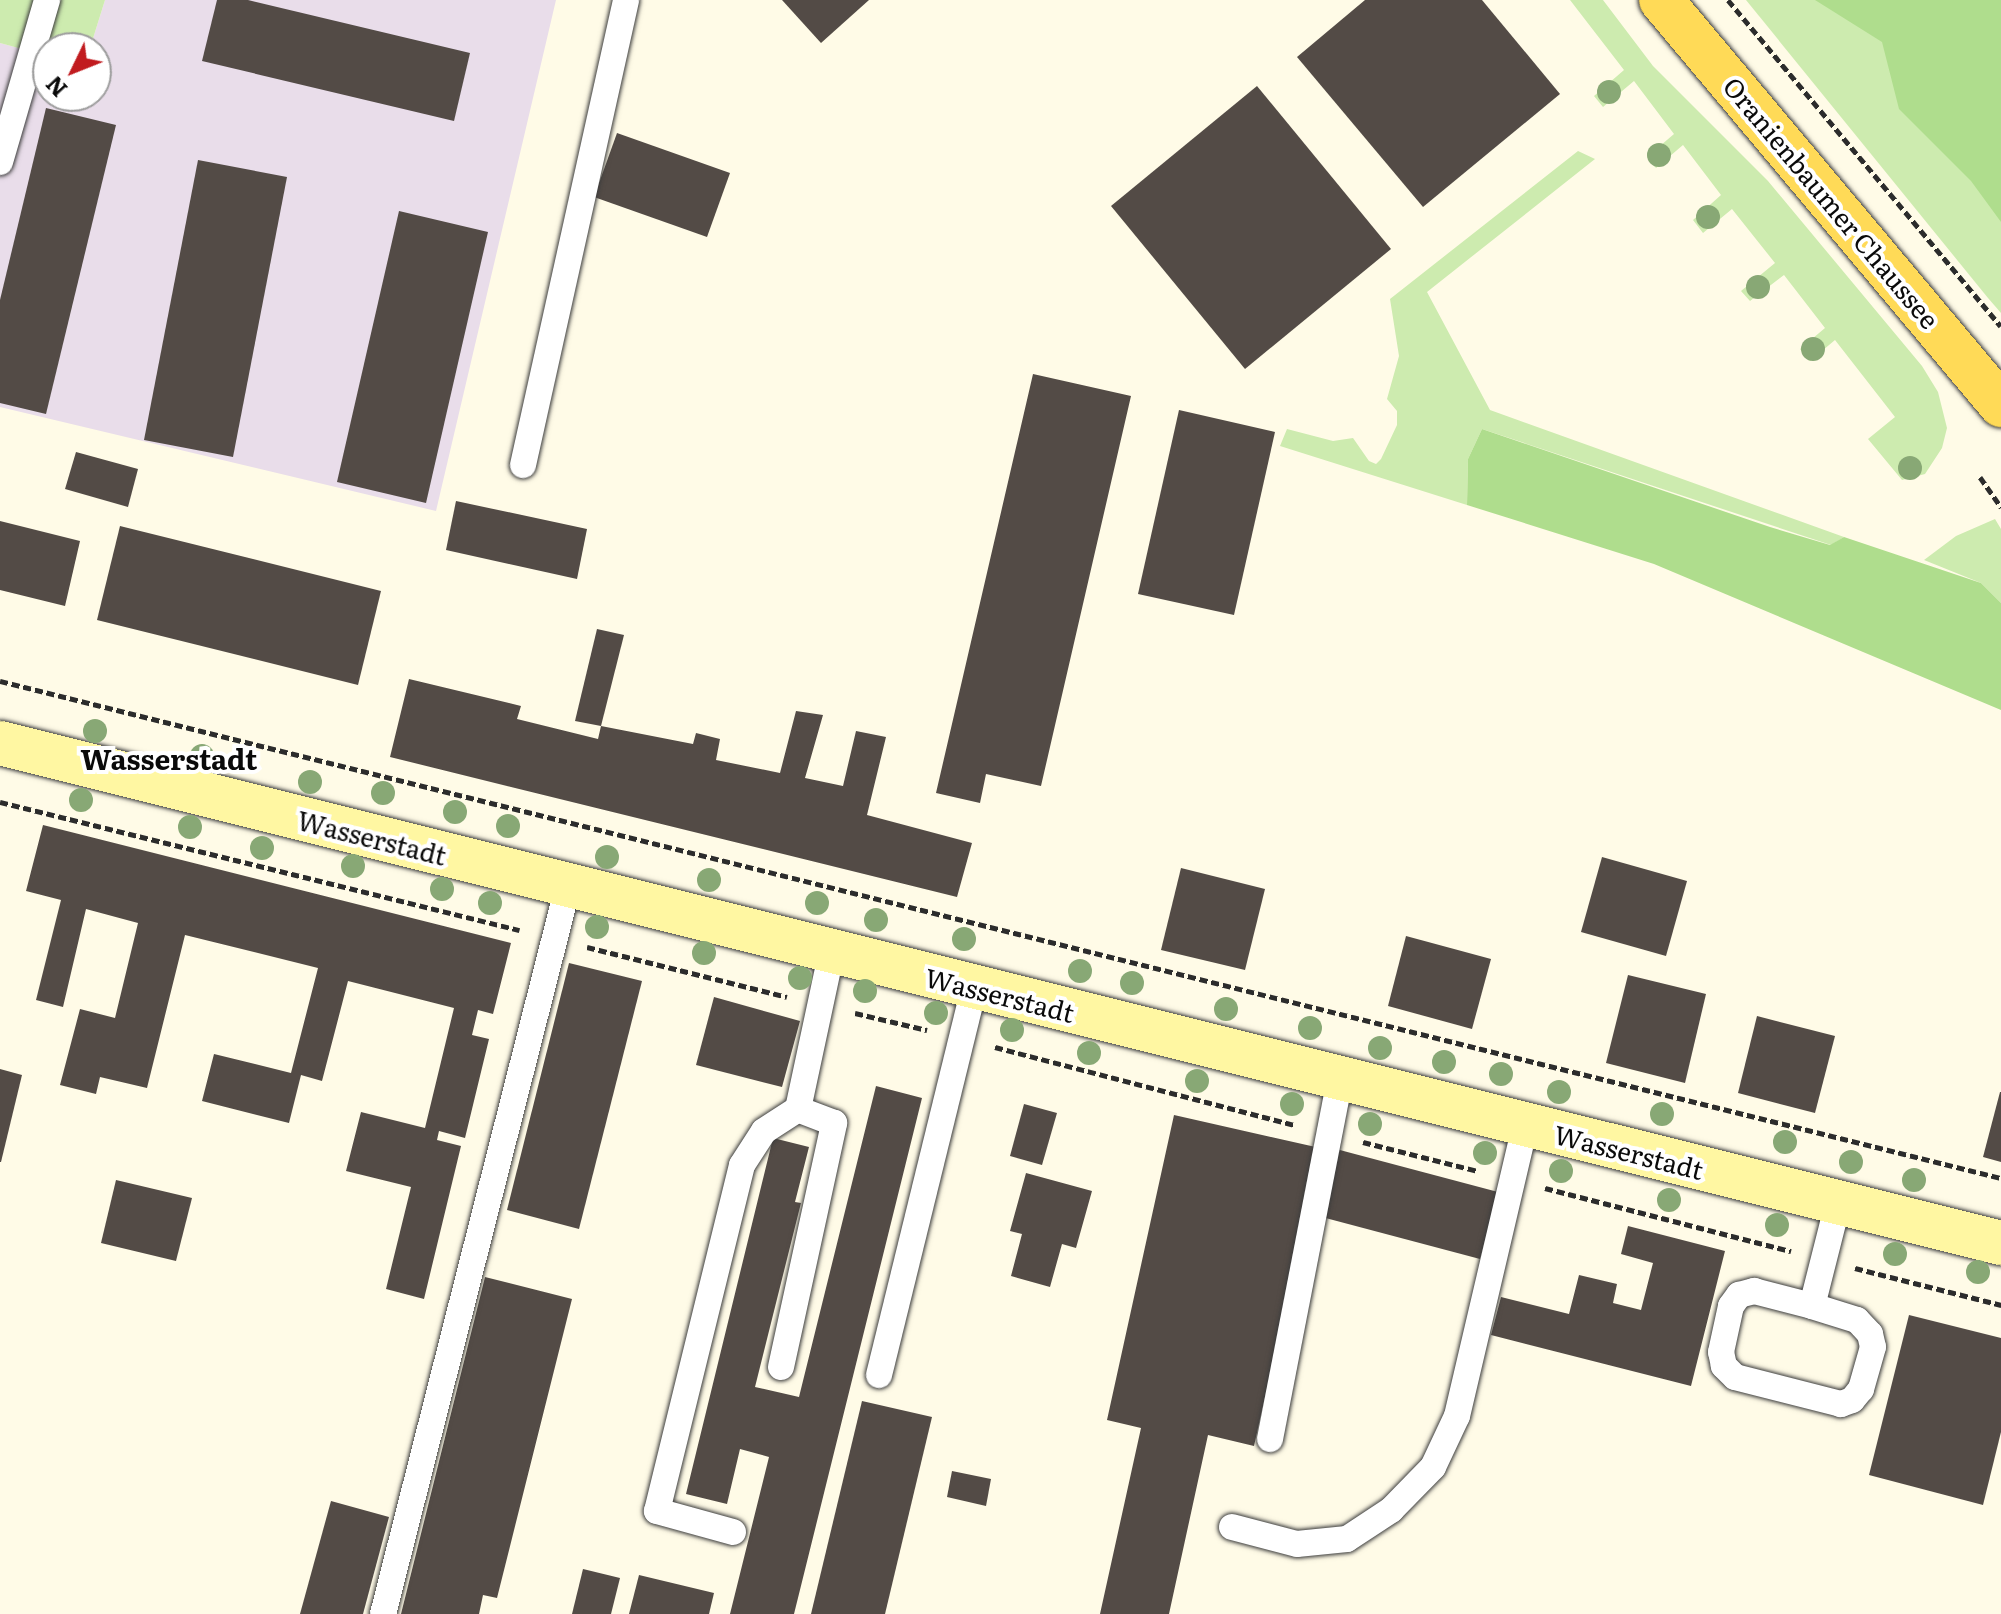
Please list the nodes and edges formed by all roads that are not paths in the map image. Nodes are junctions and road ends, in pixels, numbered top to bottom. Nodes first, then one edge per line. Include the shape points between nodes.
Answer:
1 (47, 0) edge
2 (626, 0) edge
3 (1661, 0) edge
4 (0, 162) edge
5 (2001, 405) edge
6 (523, 465) dead end
7 (0, 743) edge
8 (568, 886) junction
9 (832, 951) junction
10 (974, 987) junction
11 (1340, 1080) junction
12 (798, 1109) junction
13 (1525, 1126) junction
14 (1838, 1203) junction
15 (2001, 1243) edge
16 (1812, 1306) junction
17 (781, 1367) dead end
18 (879, 1375) dead end
19 (1270, 1439) dead end
20 (1232, 1527) dead end
21 (733, 1532) dead end
22 (383, 1614) edge

1 - 4 lane
2 - 6 lane
3 - 5 main road, Oranienbaumer Chaussee
7 - 8 main road, Wasserstadt
8 - 9 main road, Wasserstadt
8 - 22 lane
9 - 10 main road, Wasserstadt
9 - 12 lane
10 - 11 main road, Wasserstadt
10 - 18 lane
11 - 13 main road, Wasserstadt
11 - 19 lane
12 - 17 lane via 834,1123
12 - 21 lane via 764,1131 742,1165 657,1511
13 - 14 main road, Wasserstadt
13 - 20 lane via 1457,1416 1433,1467 1391,1510 1347,1539 1297,1544
14 - 15 main road, Wasserstadt
14 - 16 lane
16 - 16 lane via 1754,1291 1739,1295 1731,1306 1721,1352 1724,1366 1735,1377 1841,1404 1852,1400 1861,1389 1873,1347 1870,1334 1857,1320

